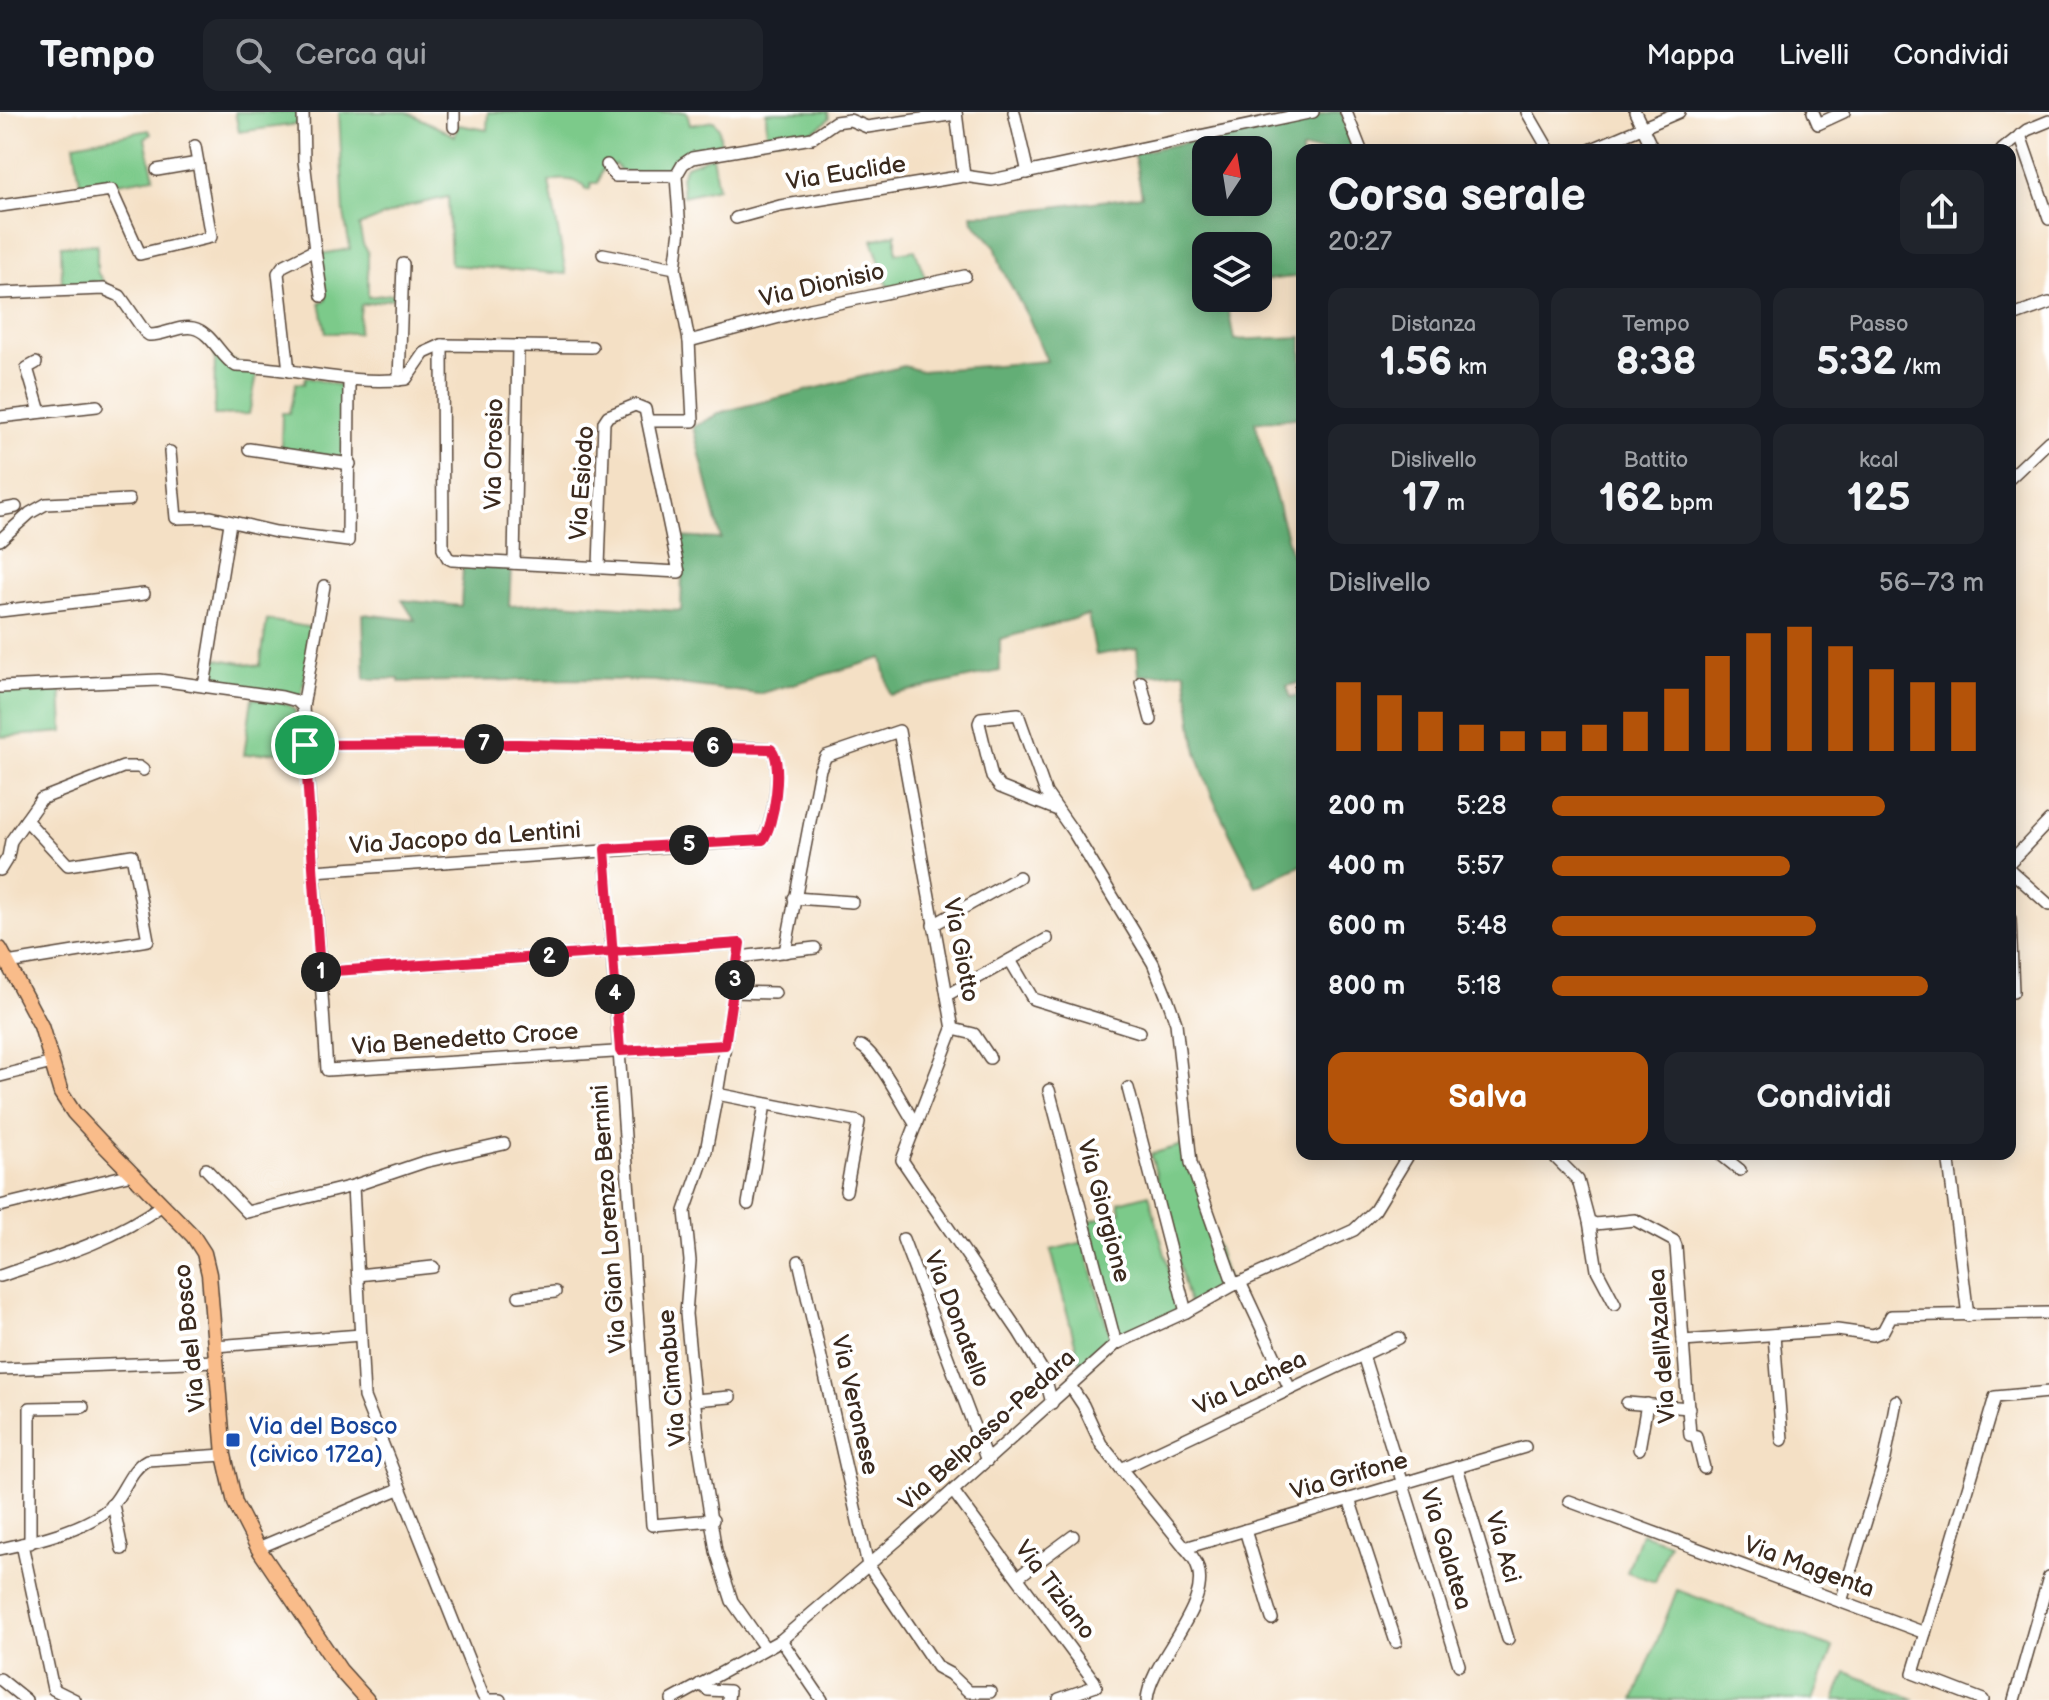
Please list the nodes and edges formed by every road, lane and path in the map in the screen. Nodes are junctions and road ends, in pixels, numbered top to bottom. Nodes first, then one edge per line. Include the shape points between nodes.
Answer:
1 (303, 112) edge
2 (454, 112) edge
3 (1014, 112) edge
4 (1313, 112) edge
5 (1346, 112) edge
6 (1527, 112) edge
7 (1635, 112) edge
8 (1813, 112) edge
9 (1844, 112) edge
10 (956, 113) edge
11 (1673, 113) edge
12 (859, 118) edge
13 (2049, 121) edge
14 (454, 127) dead end
15 (1642, 127) junction
16 (2020, 135) junction
17 (1359, 144) edge
18 (1546, 144) edge
19 (1604, 144) edge
20 (1650, 144) edge
21 (2009, 144) edge
22 (195, 146) dead end
23 (198, 163) junction
24 (607, 165) dead end
25 (157, 170) dead end
26 (1028, 173) junction
27 (676, 176) junction
28 (964, 176) junction
29 (0, 206) edge
30 (736, 218) dead end
31 (2049, 219) edge
32 (315, 250) junction
33 (603, 254) dead end
34 (403, 264) dead end
35 (675, 268) junction
36 (965, 276) dead end
37 (0, 293) edge
38 (322, 296) dead end
39 (2049, 303) edge
40 (2016, 315) edge
41 (689, 341) junction
42 (442, 345) junction
43 (518, 346) junction
44 (592, 347) dead end
45 (36, 363) dead end
46 (289, 371) junction
47 (399, 380) junction
48 (349, 381) junction
49 (97, 406) dead end
50 (40, 412) junction
51 (0, 417) edge
52 (648, 421) junction
53 (2049, 441) edge
54 (249, 449) dead end
55 (170, 452) dead end
56 (350, 464) junction
57 (2016, 472) edge
58 (129, 500) dead end
59 (16, 507) dead end
60 (0, 510) edge
61 (230, 523) junction
62 (0, 540) edge
63 (514, 563) junction
64 (599, 567) junction
65 (324, 586) dead end
66 (144, 594) dead end
67 (0, 611) edge
68 (1141, 682) dead end
69 (204, 686) junction
70 (0, 687) edge
71 (303, 707) junction
72 (1151, 720) dead end
73 (305, 745) junction
74 (143, 770) dead end
75 (1055, 809) junction
76 (26, 820) junction
77 (2049, 821) edge
78 (605, 849) junction
79 (2016, 856) edge
80 (0, 870) edge
81 (314, 871) junction
82 (2016, 875) edge
83 (1019, 877) dead end
84 (794, 898) junction
85 (852, 902) dead end
86 (2049, 905) edge
87 (933, 925) junction
88 (1047, 939) dead end
89 (815, 948) dead end
90 (611, 952) junction
91 (785, 952) junction
92 (4, 956) edge
93 (739, 957) junction
94 (1010, 960) junction
95 (320, 972) junction
96 (733, 992) junction
97 (775, 993) dead end
98 (947, 995) junction
99 (953, 1029) junction
100 (1140, 1032) dead end
101 (725, 1045) junction
102 (861, 1046) dead end
103 (620, 1051) junction
104 (990, 1058) dead end
105 (52, 1063) junction
106 (0, 1076) edge
107 (1128, 1088) dead end
108 (1049, 1090) dead end
109 (717, 1094) junction
110 (765, 1104) junction
111 (916, 1125) junction
112 (504, 1144) dead end
113 (1405, 1160) edge
114 (1558, 1160) edge
115 (1728, 1160) edge
116 (1949, 1160) edge
117 (206, 1169) dead end
118 (1740, 1170) dead end
119 (132, 1174) junction
120 (353, 1186) junction
121 (846, 1191) dead end
122 (748, 1204) dead end
123 (162, 1205) junction
124 (0, 1206) edge
125 (1589, 1221) junction
126 (903, 1239) dead end
127 (799, 1261) dead end
128 (433, 1267) dead end
129 (358, 1275) junction
130 (0, 1276) edge
131 (1237, 1284) junction
132 (555, 1292) dead end
133 (519, 1296) dead end
134 (1615, 1304) dead end
135 (1186, 1312) junction
136 (2049, 1313) edge
137 (1968, 1316) junction
138 (361, 1335) junction
139 (1774, 1335) junction
140 (1399, 1338) dead end
141 (1683, 1341) junction
142 (1116, 1344) junction
143 (215, 1354) junction
144 (1363, 1355) junction
145 (0, 1369) edge
146 (1071, 1387) junction
147 (1290, 1389) junction
148 (2049, 1392) edge
149 (730, 1397) dead end
150 (694, 1400) junction
151 (1896, 1401) dead end
152 (1052, 1403) junction
153 (1627, 1403) dead end
154 (1647, 1404) junction
155 (83, 1407) dead end
156 (1689, 1408) junction
157 (1782, 1440) dead end
158 (1525, 1447) dead end
159 (1639, 1449) dead end
160 (224, 1455) junction
161 (987, 1461) junction
162 (1457, 1467) junction
163 (1704, 1468) dead end
164 (1121, 1469) junction
165 (1403, 1483) junction
166 (399, 1489) junction
167 (953, 1491) junction
168 (1349, 1499) junction
169 (1569, 1501) dead end
170 (111, 1505) junction
171 (713, 1520) junction
172 (1245, 1530) junction
173 (1073, 1536) dead end
174 (26, 1544) junction
175 (258, 1548) junction
176 (1185, 1548) junction
177 (0, 1549) edge
178 (122, 1549) dead end
179 (868, 1565) junction
180 (1018, 1577) junction
181 (2049, 1577) edge
182 (1841, 1602) junction
183 (1272, 1619) dead end
184 (1925, 1633) junction
185 (1508, 1639) dead end
186 (781, 1640) junction
187 (1396, 1642) dead end
188 (765, 1648) junction
189 (1459, 1665) dead end
190 (0, 1679) edge
191 (700, 1684) junction
192 (990, 1692) dead end
193 (1059, 1699) edge
194 (26, 1700) edge
195 (75, 1700) edge
196 (367, 1700) edge
197 (500, 1700) edge
198 (672, 1700) edge
199 (728, 1700) edge
200 (822, 1700) edge
201 (1147, 1700) edge
202 (1983, 1700) edge
203 (2014, 1700) edge

1 - 32 street
2 - 14 street
3 - 26 street
4 - 26 street, Via Euclide
5 - 17 street
6 - 18 street
7 - 15 street
8 - 9 street via 1818,124
10 - 12 street via 867,127
10 - 28 street
11 - 15 street
12 - 27 street via 835,122 812,138 697,156
13 - 16 street
15 - 19 street
15 - 20 street
16 - 21 street
16 - 31 street
22 - 23 street
23 - 25 street
23 - 29 street via 211,237 140,254 111,190
24 - 27 street via 615,176
26 - 28 street, Via Euclide via 992,180
27 - 35 street via 680,230
28 - 30 street, Via Euclide
32 - 38 street
32 - 46 street via 278,273
33 - 35 street
34 - 47 street
35 - 41 street
36 - 41 street, Via Dionisio
37 - 46 street via 104,289 120,296 149,335 194,328 229,363
39 - 40 street
41 - 52 street via 693,421
42 - 43 street
42 - 47 street via 424,353 409,376
42 - 63 street via 443,549 452,560
43 - 44 street
43 - 63 street, Via Orosio
45 - 50 street via 27,368
46 - 48 street
47 - 48 street
48 - 56 street
49 - 50 street
50 - 51 street
52 - 64 street, Via Esiodo via 645,409 635,405 604,422
52 - 64 street via 679,572
53 - 57 street
54 - 56 street
55 - 61 street via 176,518 211,517
56 - 61 street via 348,541
58 - 62 street via 46,504
59 - 60 street
61 - 69 street
63 - 64 street
65 - 71 street
66 - 67 street
68 - 72 street
69 - 70 street via 159,680
69 - 71 street via 290,699
71 - 73 street
73 - 78 street, Via Jacopo da Lentini via 771,749 777,759 763,840
73 - 81 street
74 - 76 street via 123,767 41,799
75 - 75 street via 1018,714 981,718 992,777 1000,787
75 - 131 street via 1153,963 1168,1000 1176,1023 1191,1163
76 - 80 street
76 - 92 street via 68,865 132,855 148,940
77 - 79 street
78 - 81 street, Via Jacopo da Lentini
78 - 90 street, Via Gian Lorenzo Bernini
81 - 95 street
82 - 86 street
83 - 87 street
84 - 85 street
84 - 87 street, Via Giotto via 826,756 899,731
84 - 91 street, Via Giotto
87 - 98 street, Via Giotto
88 - 94 street
89 - 91 street
90 - 93 street via 740,943
90 - 95 street
90 - 103 street, Via Gian Lorenzo Bernini
91 - 93 street
92 - 105 main road, Via del Bosco via 41,1026
93 - 96 street
94 - 98 street
94 - 100 street via 1033,999
95 - 103 street, Via Benedetto Croce via 327,1070
96 - 97 street
96 - 101 street
98 - 99 street, Via Giotto
99 - 104 street via 974,1034
99 - 111 street, Via Giotto
101 - 103 street, Via Benedetto Croce
101 - 109 street
102 - 111 street
103 - 171 street, Via Gian Lorenzo Bernini via 652,1525
105 - 106 street
105 - 119 main road, Via del Bosco via 74,1113
107 - 135 street
108 - 142 street, Via Giorgione
109 - 110 street
109 - 150 street, Via Cimabue via 706,1151 685,1211
110 - 121 street via 859,1122
110 - 122 street
111 - 152 street, Via Giotto via 902,1160 1019,1332 1044,1373
112 - 120 street via 424,1162
113 - 131 street, Via Belpasso-Pedara via 1375,1210 1354,1230
114 - 125 street via 1578,1180
115 - 118 street
116 - 137 street
117 - 120 street via 247,1212
119 - 123 main road, Via del Bosco
119 - 124 street
120 - 129 street
123 - 130 street via 103,1240
123 - 143 main road, Via del Bosco via 193,1236 207,1261
125 - 134 street via 1597,1270
125 - 141 street, Via dell'Azalea via 1635,1220 1674,1241
126 - 161 street, Via Donatello
127 - 179 street, Via Veronese
128 - 129 street
129 - 138 street
131 - 135 street, Via Belpasso-Pedara
131 - 147 street
132 - 133 street
135 - 142 street, Via Belpasso-Pedara
136 - 137 street
137 - 139 street via 1891,1316 1883,1331 1873,1335 1837,1330
138 - 143 street
138 - 166 street via 364,1397
139 - 141 street
139 - 157 street
140 - 144 street, Via Lachea
141 - 156 street, Via dell'Azalea
142 - 146 street, Via Belpasso-Pedara
143 - 145 street
143 - 160 main road, Via del Bosco
144 - 147 street, Via Lachea
144 - 165 street, Via Galatea
146 - 152 street, Via Belpasso-Pedara
146 - 164 street via 1101,1444
147 - 164 street, Via Lachea
148 - 184 street via 1995,1397
149 - 150 street
150 - 171 street, Via Cimabue
151 - 182 street via 1885,1459
152 - 161 street, Via Belpasso-Pedara
153 - 154 street
154 - 156 street
154 - 159 street
155 - 174 street via 30,1408
156 - 163 street, Via dell'Azalea via 1690,1435 1696,1436
158 - 162 street, Via Grifone
160 - 170 street via 147,1460
160 - 175 main road, Via del Bosco via 235,1503
161 - 167 street, Via Belpasso-Pedara
162 - 165 street, Via Grifone
162 - 185 street, Via Aci
164 - 176 street
165 - 168 street, Via Grifone
165 - 189 street, Via Galatea
166 - 175 street
166 - 197 street via 483,1696
167 - 179 street, Via Belpasso-Pedara
167 - 180 street, Via Tiziano
168 - 172 street, Via Grifone
168 - 187 street
169 - 182 street, Via Magenta
170 - 174 street via 82,1523
170 - 178 street
171 - 188 street, Via Cimabue via 716,1551 732,1601
172 - 176 street, Via Grifone
172 - 183 street
173 - 180 street
174 - 177 street
174 - 195 street via 53,1689
175 - 196 main road, Via del Bosco via 340,1670
176 - 201 street via 1198,1566 1198,1589 1153,1677
179 - 186 street, Via Belpasso-Pedara
179 - 192 street, Via Veronese via 937,1667 969,1692
180 - 193 street, Via Tiziano via 1096,1686
181 - 203 street
182 - 184 street, Via Magenta
184 - 202 street via 1913,1673
186 - 188 street, Via Belpasso-Pedara
186 - 200 street
188 - 191 street, Via Belpasso-Pedara
190 - 194 street
191 - 198 street, Via Belpasso-Pedara
191 - 199 street via 729,1691

